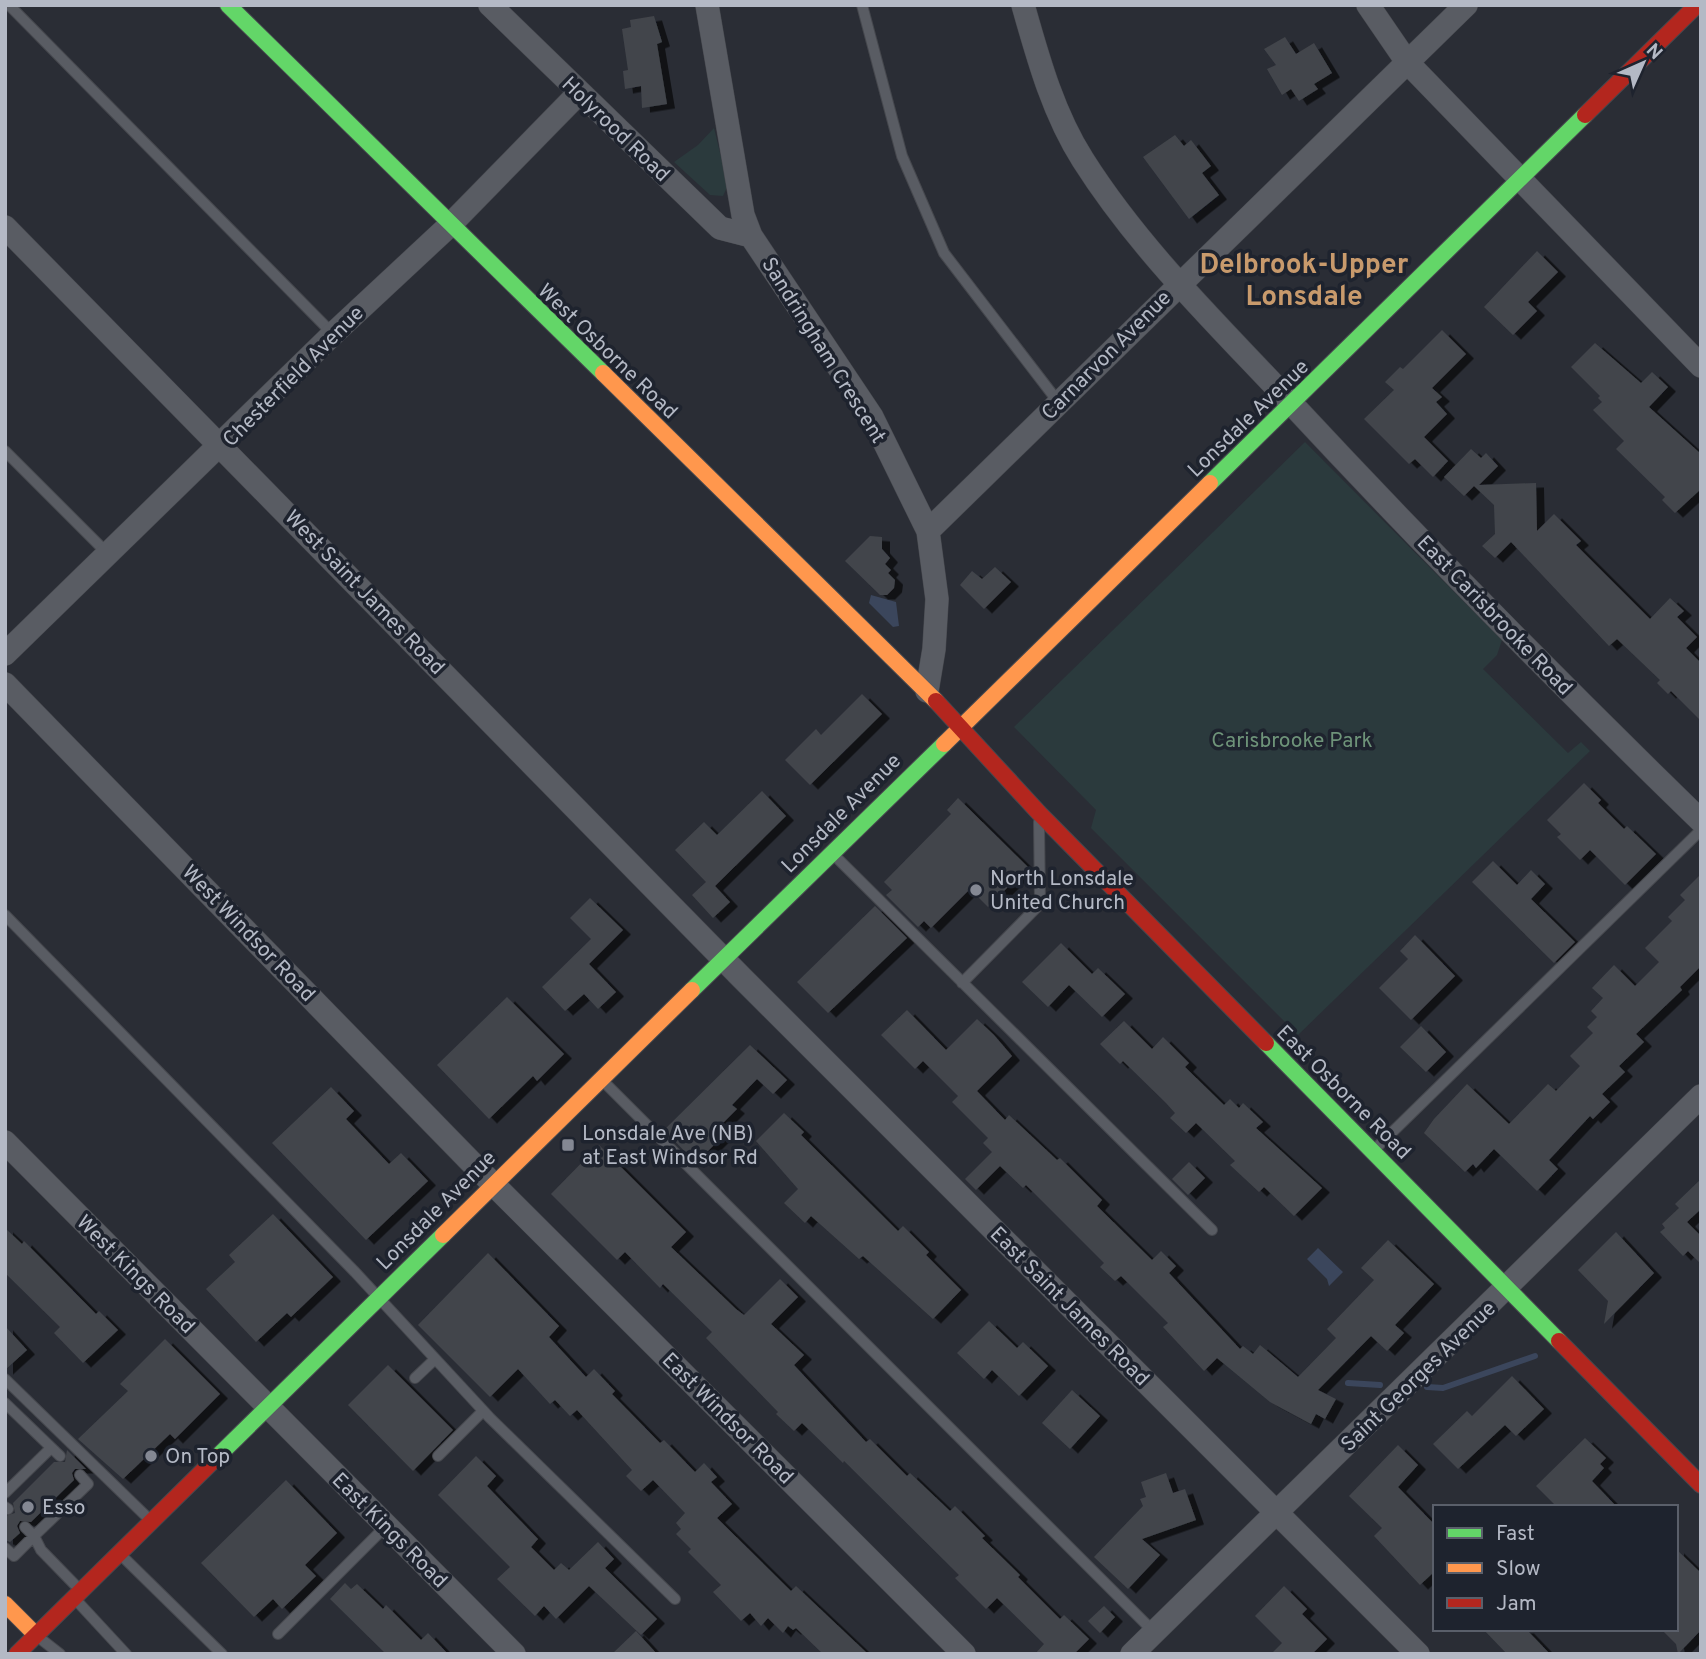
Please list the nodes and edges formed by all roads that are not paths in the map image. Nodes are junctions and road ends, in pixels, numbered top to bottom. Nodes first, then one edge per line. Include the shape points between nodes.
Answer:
1 (9, 5) edge
2 (228, 5) edge
3 (490, 5) edge
4 (707, 5) edge
5 (862, 5) edge
6 (1023, 5) edge
7 (1368, 5) edge
8 (1466, 5) edge
9 (1697, 5) edge
10 (1407, 61) junction
11 (578, 94) junction
12 (1520, 180) junction
13 (450, 225) junction
14 (5, 227) edge
15 (751, 236) junction
16 (1179, 283) junction
17 (333, 334) junction
18 (1701, 366) edge
19 (1059, 403) junction
20 (1292, 405) junction
21 (222, 446) junction
22 (5, 451) edge
23 (928, 531) junction
24 (109, 555) junction
25 (5, 654) edge
26 (5, 684) edge
27 (927, 691) junction
28 (959, 726) junction
29 (1039, 813) junction
30 (1701, 821) edge
31 (1701, 830) edge
32 (831, 852) junction
33 (5, 915) edge
34 (723, 958) junction
35 (961, 983) junction
36 (601, 1079) junction
37 (1701, 1097) edge
38 (5, 1142) edge
39 (1373, 1151) junction
40 (492, 1183) junction
41 (1212, 1230) dead end
42 (1507, 1288) junction
43 (378, 1297) junction
44 (435, 1359) junction
45 (415, 1378) dead end
46 (5, 1379) edge
47 (5, 1403) edge
48 (267, 1405) junction
49 (483, 1411) junction
50 (438, 1456) dead end
51 (32, 1467) junction
52 (41, 1476) dead end
53 (84, 1480) dead end
54 (14, 1484) junction
55 (1701, 1485) edge
56 (5, 1493) edge
57 (23, 1493) dead end
58 (1278, 1513) junction
59 (150, 1520) junction
60 (386, 1526) junction
61 (25, 1527) dead end
62 (34, 1536) junction
63 (5, 1548) edge
64 (119, 1553) junction
65 (78, 1594) junction
66 (675, 1599) dead end
67 (5, 1604) edge
68 (1154, 1632) junction
69 (278, 1634) dead end
70 (36, 1635) junction
71 (17, 1654) edge
72 (60, 1654) edge
73 (126, 1654) edge
74 (222, 1654) edge
75 (514, 1654) edge
76 (964, 1654) edge
77 (1132, 1654) edge
78 (1418, 1654) edge

1 - 17 lane
2 - 13 street, West Osborne Road
3 - 11 street, Holyrood Road
4 - 15 street, Sandringham Crescent via 743,215
5 - 19 lane via 902,156 944,253
6 - 16 street, East Carisbrooke Road via 1045,81 1082,159
7 - 10 street
8 - 10 street, Carnarvon Avenue
9 - 12 street, Lonsdale Avenue
10 - 12 street
10 - 16 street, Carnarvon Avenue
11 - 13 street, Chesterfield Avenue
11 - 15 street, Holyrood Road via 720,228
12 - 18 street
12 - 20 street, Lonsdale Avenue
13 - 17 street, Chesterfield Avenue
13 - 27 street, West Osborne Road
14 - 21 street, West Saint James Road
15 - 23 street, Sandringham Crescent via 872,417
16 - 19 street, Carnarvon Avenue
16 - 20 street, East Carisbrooke Road
17 - 21 street, Chesterfield Avenue
19 - 23 street, Carnarvon Avenue
20 - 28 street, Lonsdale Avenue
20 - 30 street, East Carisbrooke Road via 1582,705
21 - 24 street, Chesterfield Avenue
21 - 34 street, West Saint James Road
22 - 24 lane
23 - 27 street, Sandringham Crescent via 937,598
24 - 25 street, Chesterfield Avenue
26 - 40 street, West Windsor Road
27 - 28 street, West Osborne Road
28 - 29 street, East Osborne Road
28 - 32 street, Lonsdale Avenue
29 - 35 lane via 1040,904
29 - 39 street, East Osborne Road
31 - 39 lane
32 - 34 street, Lonsdale Avenue
32 - 35 lane
33 - 43 lane
34 - 36 street, Lonsdale Avenue
34 - 58 street, East Saint James Road
35 - 41 lane
36 - 40 street, Lonsdale Avenue
36 - 68 lane
37 - 42 street, Saint Georges Avenue
38 - 48 street, West Kings Road
39 - 42 street, East Osborne Road
40 - 43 street, Lonsdale Avenue
40 - 76 street, East Windsor Road
42 - 55 street, East Osborne Road
42 - 58 street, Saint Georges Avenue
43 - 44 lane
43 - 48 street, Lonsdale Avenue
44 - 45 lane
44 - 49 lane
46 - 59 lane
47 - 51 lane via 56,1452
48 - 59 street, Lonsdale Avenue
48 - 60 street, East Kings Road
49 - 50 lane
49 - 66 lane
51 - 52 lane
51 - 54 lane
53 - 62 lane via 46,1516
54 - 56 lane
54 - 57 lane
58 - 68 street, Saint Georges Avenue
58 - 78 street, East Saint James Road
59 - 64 street, Lonsdale Avenue
60 - 69 lane
60 - 75 street, East Kings Road
61 - 62 lane
62 - 63 lane via 14,1556
62 - 65 lane
64 - 65 street, Lonsdale Avenue
64 - 74 lane
65 - 70 street, Lonsdale Avenue
65 - 73 lane
67 - 70 street
68 - 77 street, Saint Georges Avenue
70 - 71 street, Lonsdale Avenue
70 - 72 lane

